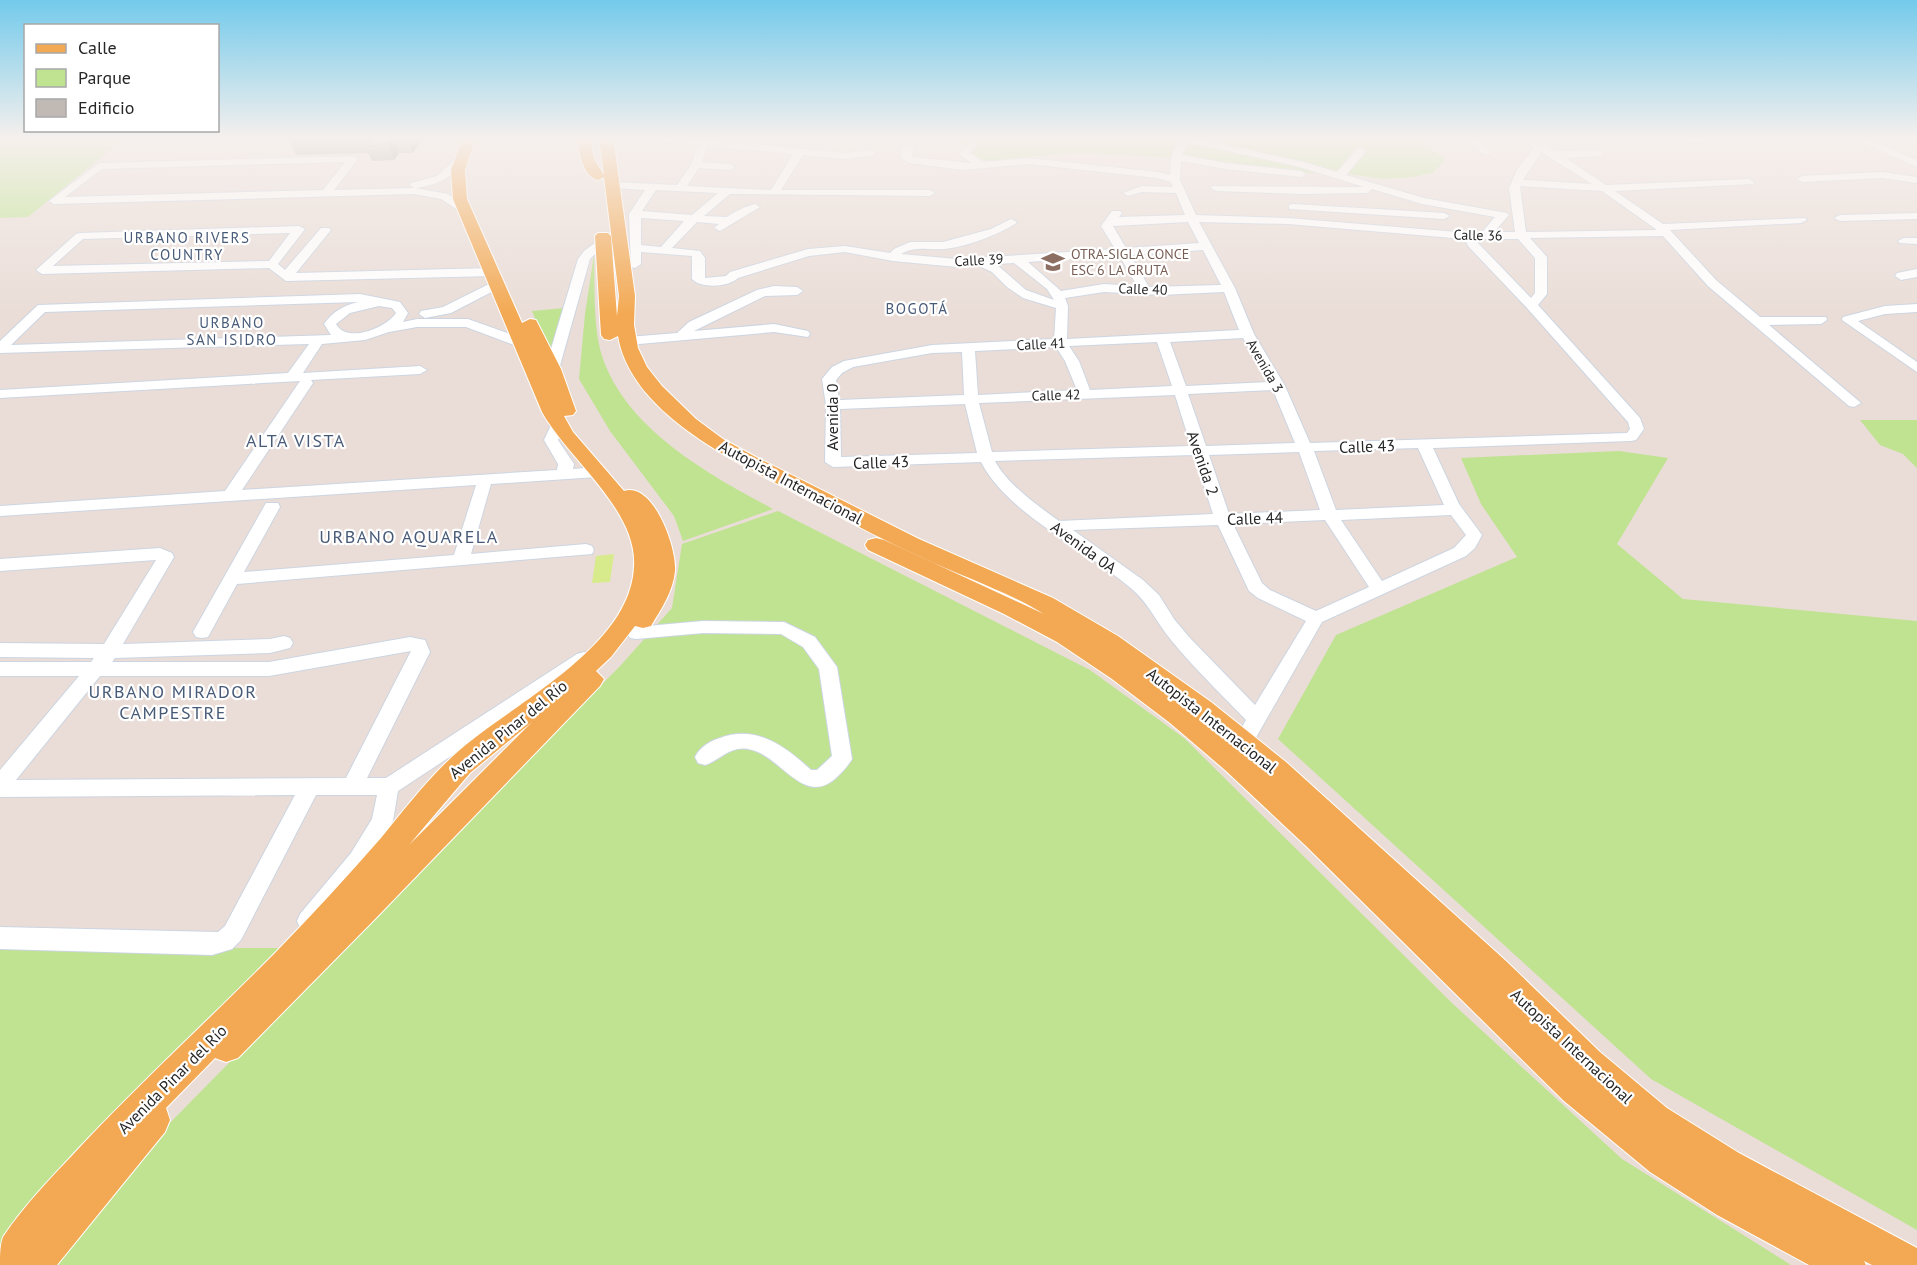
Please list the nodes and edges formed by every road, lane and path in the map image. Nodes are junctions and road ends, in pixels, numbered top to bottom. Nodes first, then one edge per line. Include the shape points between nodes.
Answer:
1 (60, 196) edge
2 (190, 196) edge
3 (444, 196) edge
4 (461, 196) edge
5 (471, 196) edge
6 (604, 196) edge
7 (611, 196) edge
8 (647, 196) edge
9 (722, 196) edge
10 (1182, 196) edge
11 (1298, 196) edge
12 (1404, 196) edge
13 (1515, 196) edge
14 (1614, 196) edge
15 (755, 207) dead end
16 (1293, 207) junction
17 (465, 210) junction
18 (635, 214) junction
19 (1518, 216) junction
20 (1917, 216) edge
21 (695, 217) junction
22 (1192, 218) junction
23 (1501, 218) junction
24 (1840, 218) dead end
25 (1802, 219) dead end
26 (730, 221) junction
27 (1288, 221) junction
28 (1011, 222) dead end
29 (719, 229) dead end
30 (325, 230) dead end
31 (1664, 230) junction
32 (1521, 235) junction
33 (1470, 236) junction
34 (1485, 236) junction
35 (603, 240) junction
36 (1904, 241) dead end
37 (1917, 241) edge
38 (1206, 246) junction
39 (636, 249) junction
40 (664, 250) junction
41 (1121, 252) junction
42 (893, 258) junction
43 (1016, 258) junction
44 (974, 261) junction
45 (272, 264) junction
46 (635, 264) dead end
47 (1917, 273) edge
48 (489, 276) junction
49 (1900, 276) dead end
50 (286, 277) junction
51 (1144, 288) junction
52 (1229, 288) junction
53 (797, 291) dead end
54 (1060, 300) junction
55 (379, 302) junction
56 (1531, 305) junction
57 (400, 308) junction
58 (1917, 308) edge
59 (1821, 320) dead end
60 (1758, 321) junction
61 (387, 329) junction
62 (804, 334) dead end
63 (1247, 334) junction
64 (682, 335) junction
65 (352, 337) junction
66 (1163, 339) junction
67 (318, 340) junction
68 (628, 341) junction
69 (522, 343) junction
70 (1060, 343) junction
71 (968, 348) junction
72 (0, 349) edge
73 (1917, 368) edge
74 (552, 369) junction
75 (420, 370) dead end
76 (837, 370) joint
77 (299, 380) junction
78 (1278, 386) junction
79 (1179, 390) junction
80 (0, 394) edge
81 (1085, 394) junction
82 (971, 399) junction
83 (1854, 404) dead end
84 (833, 405) junction
85 (558, 424) junction
86 (1424, 444) junction
87 (1305, 448) junction
88 (1199, 451) junction
89 (986, 458) junction
90 (836, 463) joint
91 (597, 472) junction
92 (561, 475) junction
93 (485, 479) junction
94 (230, 496) junction
95 (272, 507) dead end
96 (1456, 510) junction
97 (0, 511) edge
98 (1330, 515) junction
99 (1223, 519) junction
100 (1054, 526) junction
101 (586, 550) dead end
102 (461, 561) junction
103 (0, 565) edge
104 (232, 579) junction
105 (1379, 589) junction
106 (1316, 618) junction
107 (202, 632) dead end
108 (627, 633) junction
109 (284, 643) dead end
110 (0, 650) edge
111 (102, 661) junction
112 (0, 669) edge
113 (1257, 719) junction
114 (1243, 742) junction
115 (473, 754) junction
116 (705, 757) dead end
117 (501, 769) junction
118 (389, 786) junction
119 (0, 787) edge
120 (351, 788) junction
121 (309, 789) junction
122 (422, 807) junction
123 (450, 822) junction
124 (0, 938) edge
125 (250, 999) junction
126 (5, 1265) edge
127 (33, 1265) edge
128 (1847, 1265) edge
129 (1910, 1265) edge

1 - 2 street via 54,201
3 - 17 street
4 - 17 main road, Avenida Pinar del Río
5 - 74 main road, Avenida Pinar del Río
6 - 35 main road, Autopista Internacional
7 - 68 main road, Autopista Internacional via 627,296
8 - 18 street
9 - 21 street
10 - 22 street, Avenida 3
11 - 16 street
12 - 23 street
13 - 19 street
14 - 31 street
15 - 26 street
16 - 23 street
16 - 27 street
17 - 48 main road, Avenida Pinar del Río via 482,245
18 - 21 street
18 - 39 street
19 - 23 street
19 - 32 street
20 - 24 street
21 - 26 street
21 - 40 street
22 - 27 street, Calle 36
22 - 38 street, Avenida 3
22 - 41 street, Calle 36 via 1113,216 1107,226
23 - 34 street
25 - 31 street, Calle 36
26 - 29 street
27 - 33 street, Calle 36
28 - 42 street via 944,246 914,244 898,251
30 - 50 street
31 - 32 street, Calle 36
31 - 60 street via 1701,273
32 - 34 street, Calle 36
32 - 56 street via 1541,257 1541,294
33 - 34 street, Calle 36
33 - 56 street, Calle 43 via 1472,244
35 - 74 street via 584,260
35 - 128 main road, Autopista Internacional via 613,351 635,390 671,429 734,470 907,561 1027,615 1109,663 1243,770 1607,1116 1664,1160 1723,1197
36 - 37 street
38 - 41 street, Calle 39
38 - 52 street, Avenida 3
39 - 40 street
39 - 46 street
40 - 42 street, Calle 39 via 698,255 698,279 703,282 730,279 754,268 836,250 853,249
41 - 43 street, Calle 39
41 - 51 street
42 - 44 street, Calle 39
43 - 44 street, Calle 39
43 - 54 street via 1051,286
44 - 54 street via 995,266 1008,282 1030,298
45 - 45 street via 299,229 80,236 42,270
45 - 50 street
47 - 49 street
48 - 50 street
48 - 57 street via 439,313 419,314
48 - 69 main road, Avenida Pinar del Río
51 - 52 street, Calle 40
51 - 54 street, Calle 40 via 1104,288
52 - 63 street, Avenida 3
53 - 64 street via 760,293 694,325
54 - 70 street
55 - 57 street
55 - 65 street via 348,309 333,319 330,324 335,333
55 - 72 street via 360,298 42,308
56 - 86 street, Calle 43 via 1635,421 1637,429 1632,437
57 - 61 street via 401,318
58 - 73 street via 1885,310 1848,320
59 - 60 street
60 - 83 street
61 - 65 street
61 - 69 street via 417,323 468,323
62 - 64 street via 774,328
63 - 66 street, Calle 41
63 - 78 street, Avenida 3
64 - 68 street
65 - 67 street
66 - 70 street, Calle 41
66 - 79 street, Avenida 2
67 - 72 street
67 - 77 street
68 - 114 main road, Autopista Internacional via 634,359 655,390 689,423 716,442 901,539 1085,626
69 - 85 main road, Avenida Pinar del Río
70 - 71 street, Calle 41
70 - 81 street
71 - 76 street, Calle 41 via 899,354
71 - 82 street, Avenida 0A
74 - 108 main road, Avenida Pinar del Río via 567,416 654,522 664,550 660,586
75 - 77 street
76 - 84 street, Avenida 0 via 829,379
77 - 80 street
77 - 94 street
78 - 79 street, Calle 42
78 - 87 street, Avenida 3
79 - 81 street, Calle 42
79 - 88 street, Avenida 2
81 - 82 street, Calle 42
82 - 84 street, Calle 42
82 - 89 street, Avenida 0A
84 - 90 street, Avenida 0 via 832,460
85 - 91 main road, Avenida Pinar del Río
85 - 92 street via 551,440 566,464
86 - 87 street, Calle 43
86 - 96 street
87 - 88 street, Calle 43
87 - 98 street, Avenida 3
88 - 89 street, Calle 43
88 - 99 street, Avenida 2
89 - 90 street, Calle 43
89 - 100 street, Avenida 0A via 1008,488
91 - 92 street
91 - 108 main road, Avenida Pinar del Río via 638,529 646,563
92 - 93 street
93 - 94 street
93 - 102 street
94 - 97 street
95 - 104 street
96 - 98 street, Calle 44
96 - 105 street via 1474,535 1469,544 1460,552
98 - 99 street, Calle 44
98 - 105 street, Avenida 3
99 - 100 street, Calle 44
99 - 106 street, Avenida 2 via 1255,587
100 - 113 street, Avenida 0A via 1153,599 1184,643
101 - 102 street
102 - 104 street
103 - 111 street via 165,555
104 - 107 street
105 - 106 street
106 - 113 street
108 - 115 main road, Avenida Pinar del Río
108 - 116 street via 703,627 784,628 809,642 828,667 842,759 822,778 807,778 779,753 742,739 718,745
108 - 117 main road, Avenida Pinar del Río
108 - 118 street
109 - 111 street
110 - 111 street
111 - 112 street
111 - 119 street
111 - 120 street via 277,669 418,645 421,652
113 - 114 street
114 - 129 main road, Autopista Internacional via 1413,895 1588,1064 1655,1120 1726,1166
115 - 117 main road via 469,769 476,775 489,775
115 - 122 main road, Avenida Pinar del Río
117 - 123 main road, Avenida Pinar del Río
118 - 120 street
118 - 125 street via 382,821 359,860 278,956
119 - 121 street
120 - 121 street
121 - 124 street via 233,933 224,941 212,944
122 - 123 main road via 436,798 451,799 456,808
122 - 125 main road, Avenida Pinar del Río via 360,883
123 - 127 main road, Avenida Pinar del Río via 139,1134
125 - 126 main road, Avenida Pinar del Río via 122,1129

